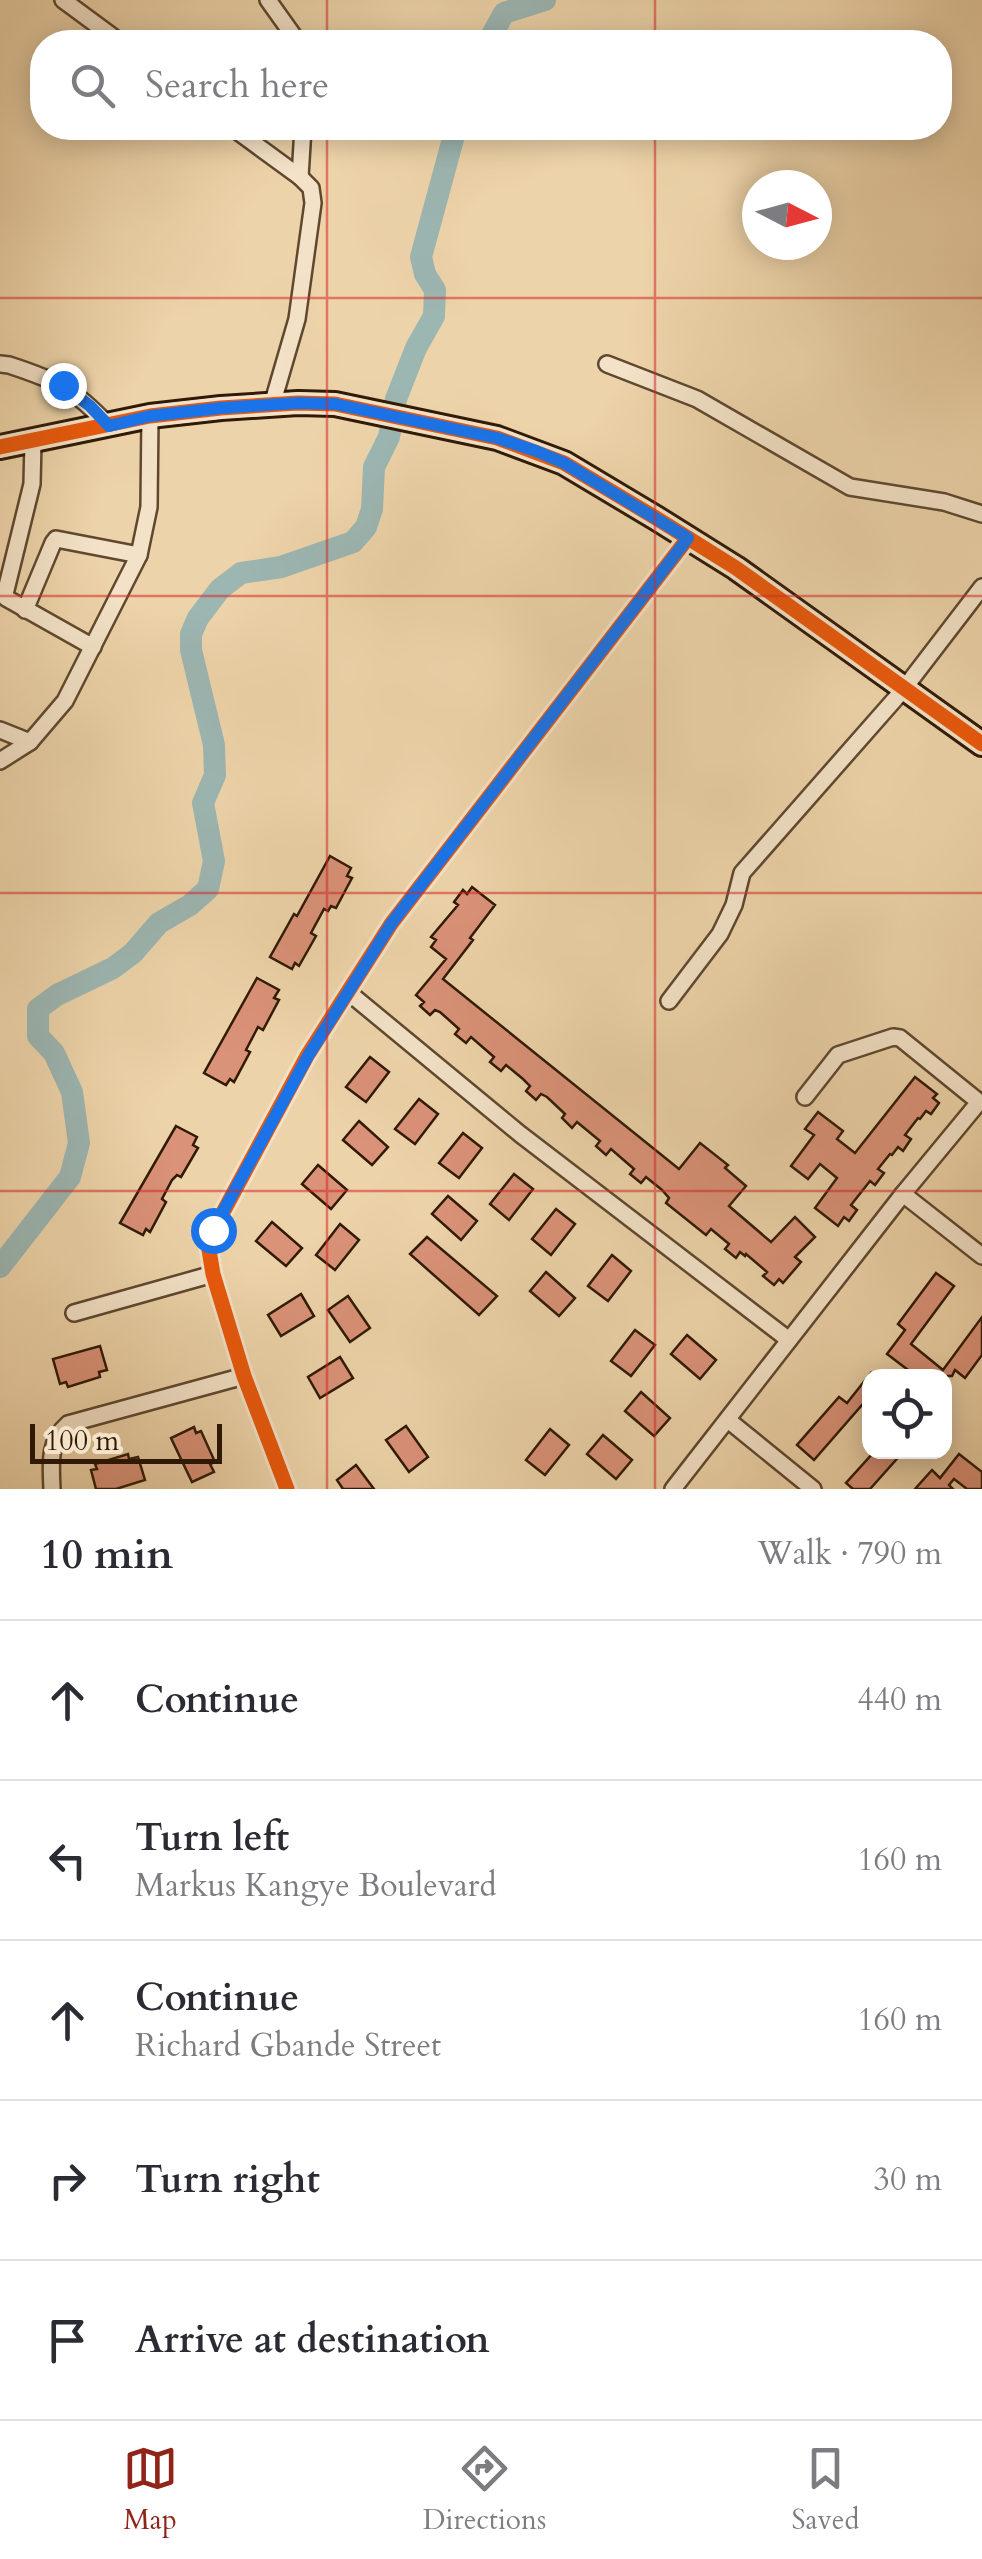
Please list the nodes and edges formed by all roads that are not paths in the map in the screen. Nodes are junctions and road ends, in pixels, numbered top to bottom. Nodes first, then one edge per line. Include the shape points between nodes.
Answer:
1 (63, 0) edge
2 (268, 0) edge
3 (104, 30) edge
4 (289, 30) edge
5 (249, 140) edge
6 (303, 140) edge
7 (300, 177) junction
8 (0, 364) edge
9 (607, 364) dead end
10 (272, 405) junction
11 (150, 416) junction
12 (109, 426) junction
13 (34, 441) junction
14 (0, 447) edge
15 (982, 514) edge
16 (688, 538) junction
17 (139, 555) junction
18 (982, 588) edge
19 (26, 610) junction
20 (92, 647) junction
21 (903, 690) junction
22 (0, 730) edge
23 (30, 742) junction
24 (982, 744) edge
25 (0, 761) edge
26 (348, 992) junction
27 (669, 1001) dead end
28 (805, 1097) dead end
29 (981, 1100) edge
30 (903, 1194) junction
31 (982, 1256) edge
32 (213, 1274) junction
33 (74, 1312) dead end
34 (789, 1340) junction
35 (244, 1376) junction
36 (728, 1420) junction
37 (52, 1489) edge
38 (287, 1489) edge
39 (674, 1489) edge
40 (813, 1489) edge

1 - 3 street
2 - 4 street
5 - 7 street
6 - 7 street
7 - 10 street via 314,202 297,319
8 - 12 street via 63,385
9 - 15 street via 697,399 850,487
10 - 11 street
10 - 16 street via 335,404 497,438 564,463
11 - 12 street
11 - 17 street via 150,507
12 - 13 street
13 - 14 street
13 - 19 street via 32,484 5,594
16 - 21 street
16 - 26 street via 391,924
17 - 19 street via 56,539
17 - 20 street
18 - 21 street
19 - 20 street
20 - 23 street via 65,701
21 - 24 street
21 - 27 street via 742,873 720,934
22 - 23 street
23 - 25 street
26 - 32 street via 213,1230
26 - 34 street
28 - 29 street via 838,1055 893,1036
29 - 30 street
30 - 31 street
30 - 34 street
32 - 33 street
32 - 35 street
34 - 36 street
35 - 37 street via 68,1424 52,1449
35 - 38 street
36 - 39 street
36 - 40 street

